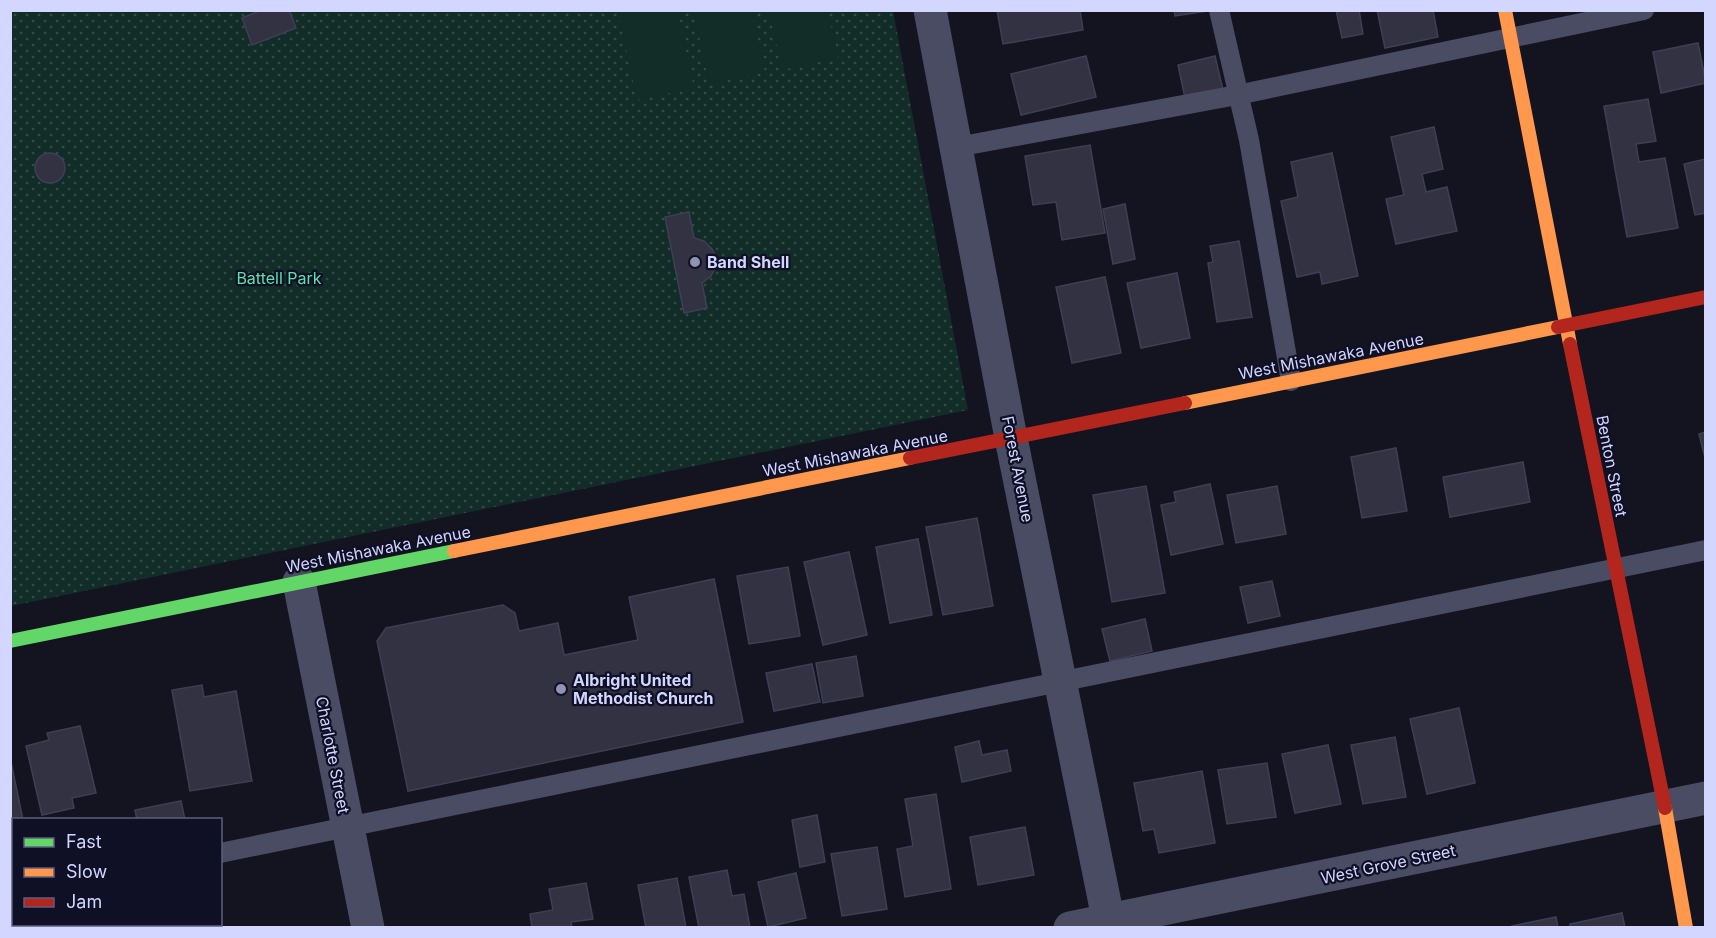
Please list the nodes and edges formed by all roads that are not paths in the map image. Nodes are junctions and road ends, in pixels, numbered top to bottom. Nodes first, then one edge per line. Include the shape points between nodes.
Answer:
1 (930, 10) edge
2 (1219, 10) edge
3 (1505, 10) edge
4 (1644, 10) edge
5 (1511, 39) junction
6 (1237, 95) junction
7 (957, 147) junction
8 (1706, 297) edge
9 (1568, 325) junction
10 (1291, 381) junction
11 (1011, 438) junction
12 (1706, 550) edge
13 (1614, 568) junction
14 (299, 582) junction
15 (10, 641) edge
16 (1061, 680) junction
17 (1706, 798) edge
18 (1664, 807) junction
19 (347, 828) junction
20 (222, 853) edge
21 (1109, 923) edge
22 (368, 927) edge
23 (1070, 927) edge
24 (1686, 927) edge

1 - 7 street, Forest Avenue
2 - 6 lane
3 - 5 main road, Benton Street
4 - 5 lane
5 - 6 lane
5 - 9 main road, Benton Street
6 - 7 lane
6 - 10 lane via 1249,140
7 - 11 street, Forest Avenue
8 - 9 main road, West Mishawaka Avenue
9 - 10 main road, West Mishawaka Avenue
9 - 13 main road, Benton Street
10 - 11 main road, West Mishawaka Avenue
11 - 14 main road, West Mishawaka Avenue
11 - 16 street, Forest Avenue
12 - 13 lane
13 - 16 lane
13 - 18 main road, Benton Street
14 - 15 main road, West Mishawaka Avenue
14 - 19 street, Charlotte Street
16 - 19 lane
16 - 21 street, Forest Avenue
17 - 18 street, West Grove Street
18 - 21 street, West Grove Street
18 - 24 main road, Benton Street
19 - 20 lane
19 - 22 street, Charlotte Street
21 - 23 street, West Grove Street

